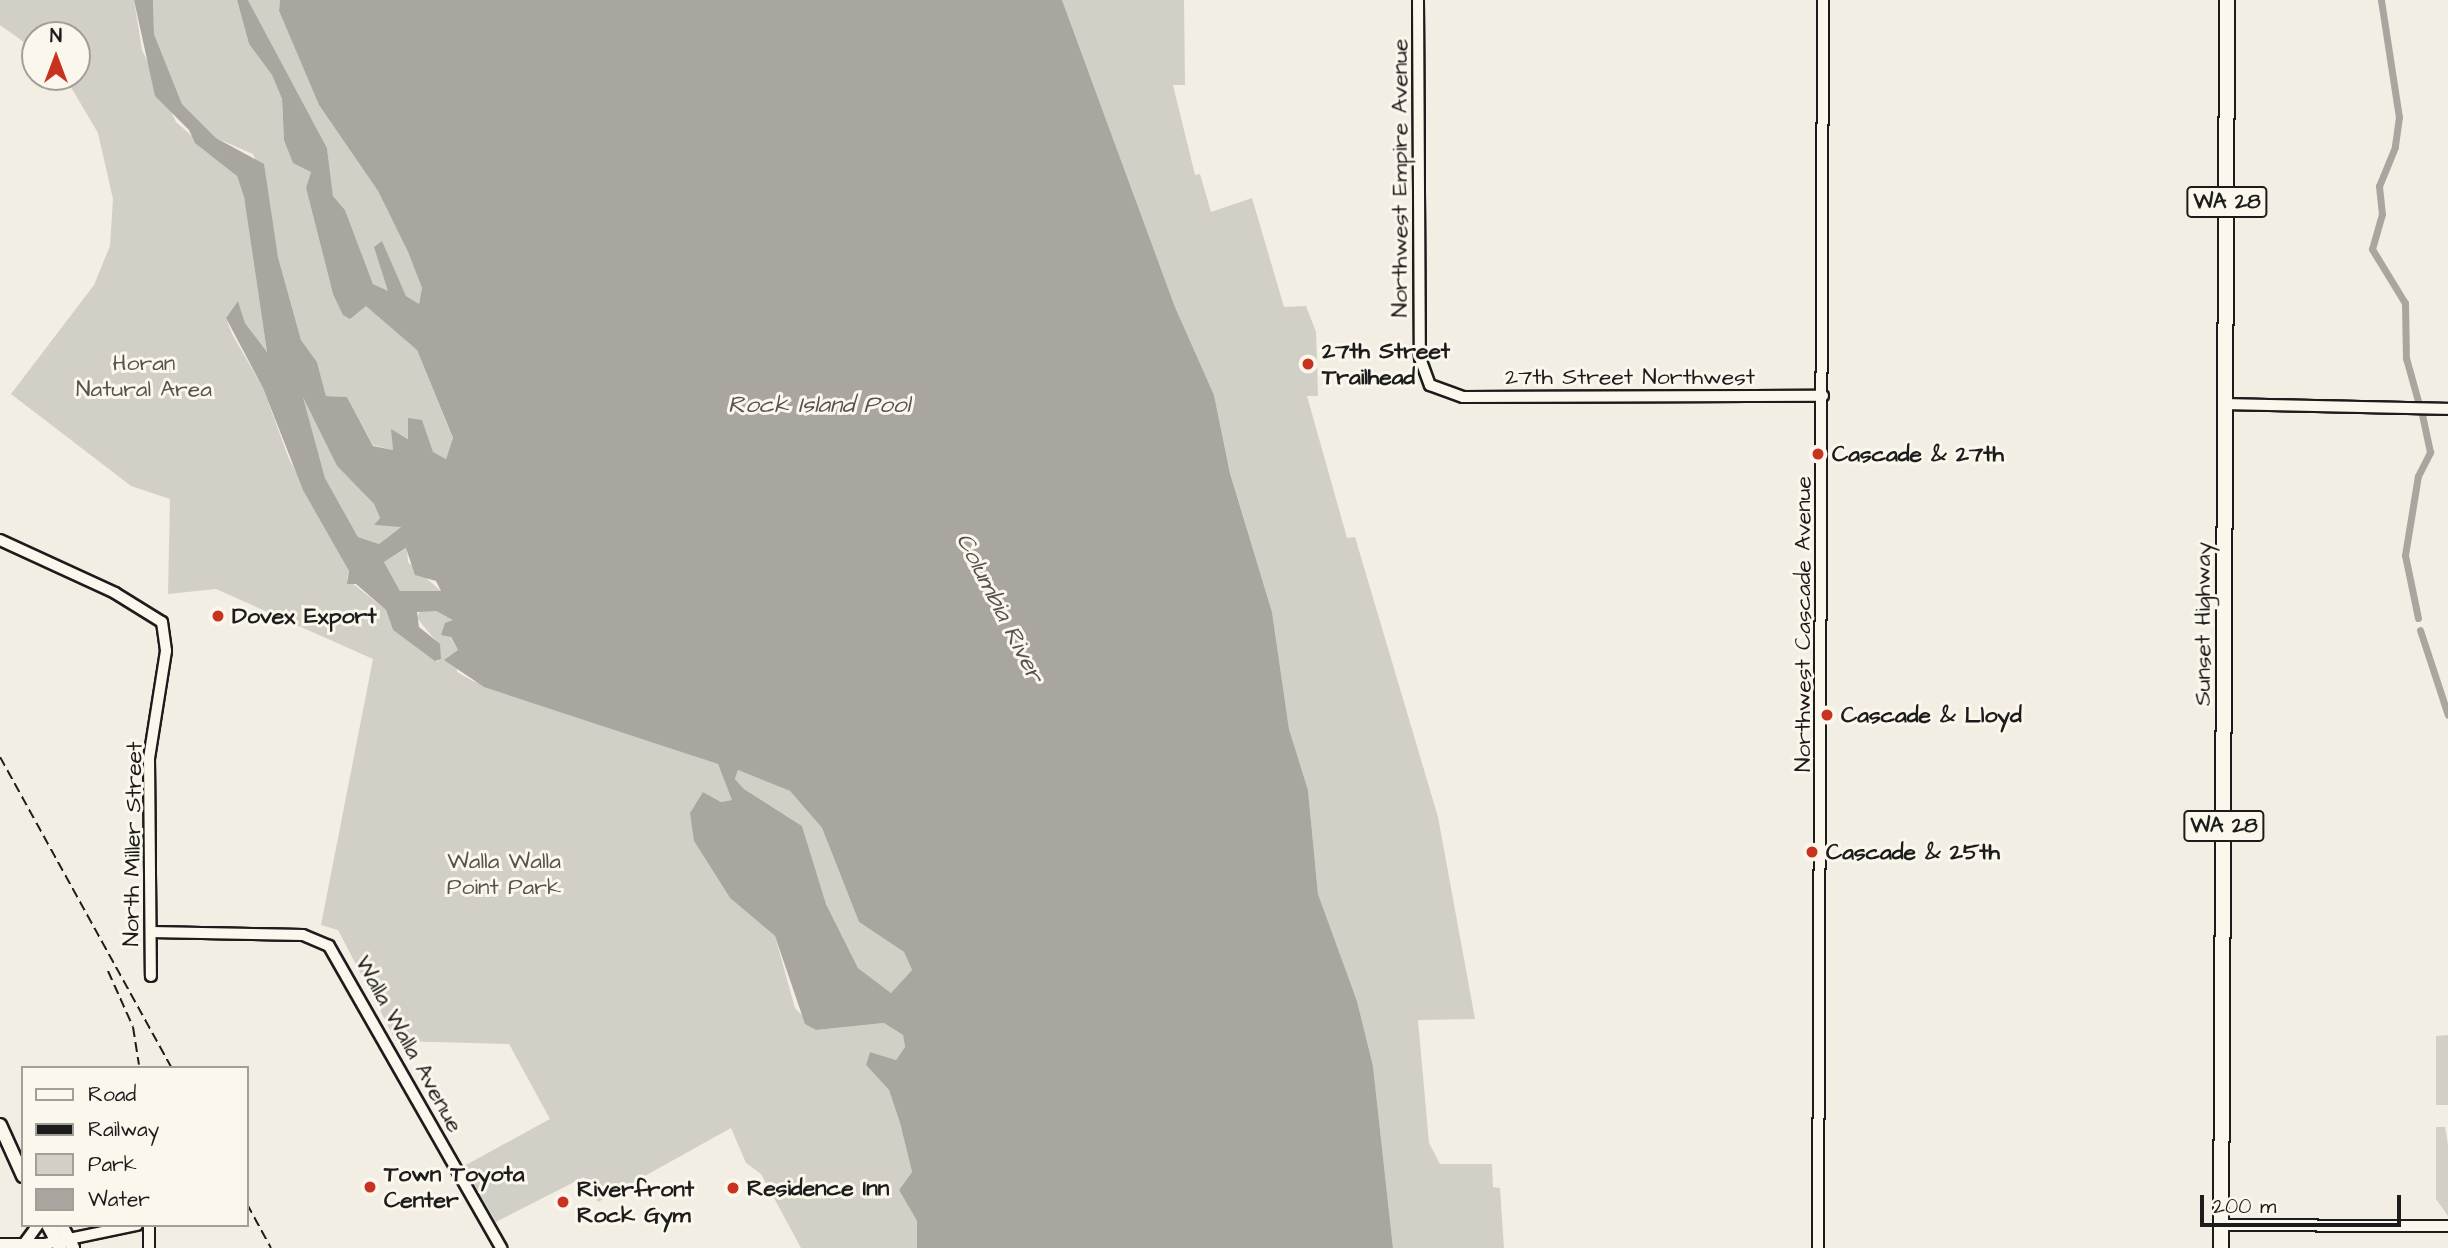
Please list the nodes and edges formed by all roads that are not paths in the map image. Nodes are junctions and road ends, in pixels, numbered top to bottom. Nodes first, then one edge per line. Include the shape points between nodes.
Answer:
1 (1418, 0) edge
2 (1823, 0) edge
3 (2227, 0) edge
4 (1438, 392) joint
5 (1823, 396) junction
6 (2228, 404) junction
7 (2448, 409) edge
8 (0, 540) edge
9 (151, 932) junction
10 (151, 976) dead end
11 (0, 1125) edge
12 (21, 1164) edge
13 (2221, 1225) junction
14 (2448, 1226) edge
15 (37, 1227) edge
16 (50, 1227) edge
17 (61, 1227) edge
18 (129, 1227) edge
19 (149, 1227) edge
20 (0, 1244) edge
21 (24, 1244) junction
22 (65, 1245) edge
23 (149, 1248) edge
24 (500, 1248) edge
25 (1818, 1248) edge
26 (2221, 1248) edge

1 - 4 street, Northwest Empire Avenue via 1420,358 1426,378
2 - 5 street, Northwest Cascade Avenue
3 - 6 highway, Sunset Highway / WA 28
4 - 5 street, 27th Street Northwest via 1474,397
5 - 25 street, Northwest Cascade Avenue
6 - 7 street
6 - 13 highway, Sunset Highway / WA 28
8 - 9 street, North Miller Street via 153,613 164,630 166,651 149,758
9 - 10 street, North Miller Street
9 - 24 street, Walla Walla Avenue via 303,935 329,946
11 - 12 main road
13 - 14 street
13 - 26 highway, Sunset Highway / WA 28
15 - 21 street
16 - 22 main road
17 - 22 main road
18 - 22 street
19 - 23 street
20 - 21 street
21 - 22 street

